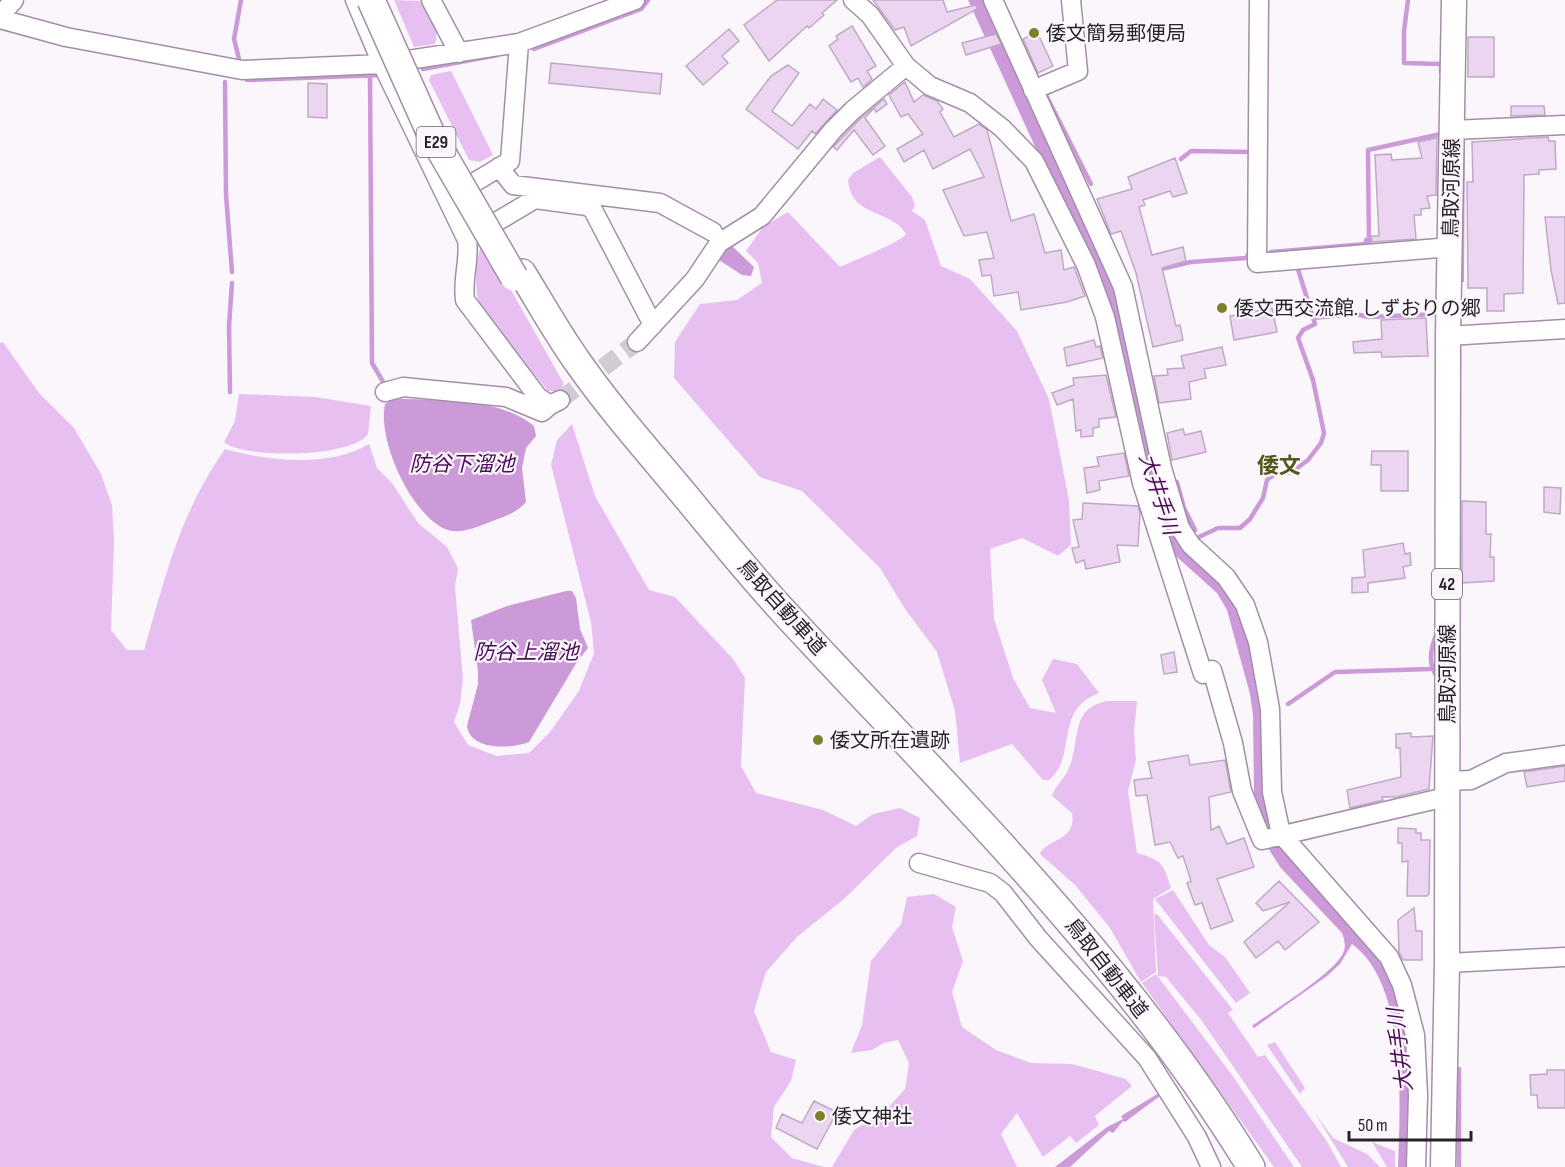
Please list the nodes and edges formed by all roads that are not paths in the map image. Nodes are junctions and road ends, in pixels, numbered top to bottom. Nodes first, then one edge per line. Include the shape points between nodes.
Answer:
1 (14, 0) edge
2 (355, 0) edge
3 (371, 0) edge
4 (381, 0) edge
5 (431, 0) edge
6 (635, 0) edge
7 (853, 0) edge
8 (993, 0) edge
9 (1071, 0) edge
10 (1259, 0) edge
11 (1454, 0) edge
12 (0, 18) edge
13 (519, 43) junction
14 (459, 53) junction
15 (381, 64) junction
16 (906, 66) junction
17 (1033, 90) junction
18 (1565, 125) edge
19 (1452, 130) junction
20 (500, 167) junction
21 (446, 200) junction
22 (713, 232) dead end
23 (467, 240) junction
24 (1450, 247) junction
25 (518, 275) junction
26 (653, 325) junction
27 (1565, 329) edge
28 (1448, 336) junction
29 (637, 342) tunnel mouth
30 (386, 392) dead end
31 (1565, 755) edge
32 (1446, 789) junction
33 (1281, 834) junction
34 (919, 863) dead end
35 (1565, 957) edge
36 (1447, 963) junction
37 (1211, 1167) edge
38 (1238, 1167) edge
39 (1251, 1167) edge
40 (1416, 1167) edge
41 (1443, 1167) edge

1 - 12 street
2 - 15 street
3 - 25 highway, 鳥取自動車道 / E29, bridge via 431,134
4 - 25 highway, 鳥取自動車道 / E29 via 439,129
5 - 14 street
6 - 13 street
7 - 16 street via 870,15
8 - 17 street
9 - 17 street via 1078,71
10 - 24 street via 1257,263
11 - 19 main road, 鳥取河原線 / 42
12 - 15 street via 66,37 242,70
13 - 14 street
13 - 20 street via 510,161
14 - 15 street
15 - 21 street
16 - 26 street via 840,124 762,216 719,243 695,279
16 - 33 street via 930,86 970,103 1034,160 1086,265 1105,316 1142,483 1203,674 1212,670 1252,818 1262,840
17 - 33 street via 1123,287 1162,468 1180,528 1191,545 1226,577 1245,605 1258,642 1270,709 1272,792
18 - 19 street
19 - 24 main road, 鳥取河原線 / 42
20 - 21 street
20 - 22 street via 513,184 660,203
21 - 23 street
23 - 26 street via 535,199 587,206 593,210
23 - 30 street via 465,300 538,397 555,402 542,412 506,397 403,387
24 - 28 main road, 鳥取河原線 / 42
25 - 38 highway, 鳥取自動車道 / E29 via 568,368 681,514 1055,921 1175,1073
25 - 39 highway, 鳥取自動車道 / E29 via 577,362 631,431 783,611 972,810 1065,915 1185,1068
26 - 29 street
27 - 28 street
28 - 32 main road, 鳥取河原線 / 42
31 - 32 street via 1506,763
32 - 33 street
32 - 36 main road, 鳥取河原線 / 42
33 - 40 street via 1389,957 1402,985 1415,1035
34 - 37 street via 990,883 1003,893 1038,938 1147,1058 1197,1137
35 - 36 street
36 - 41 main road, 鳥取河原線 / 42

